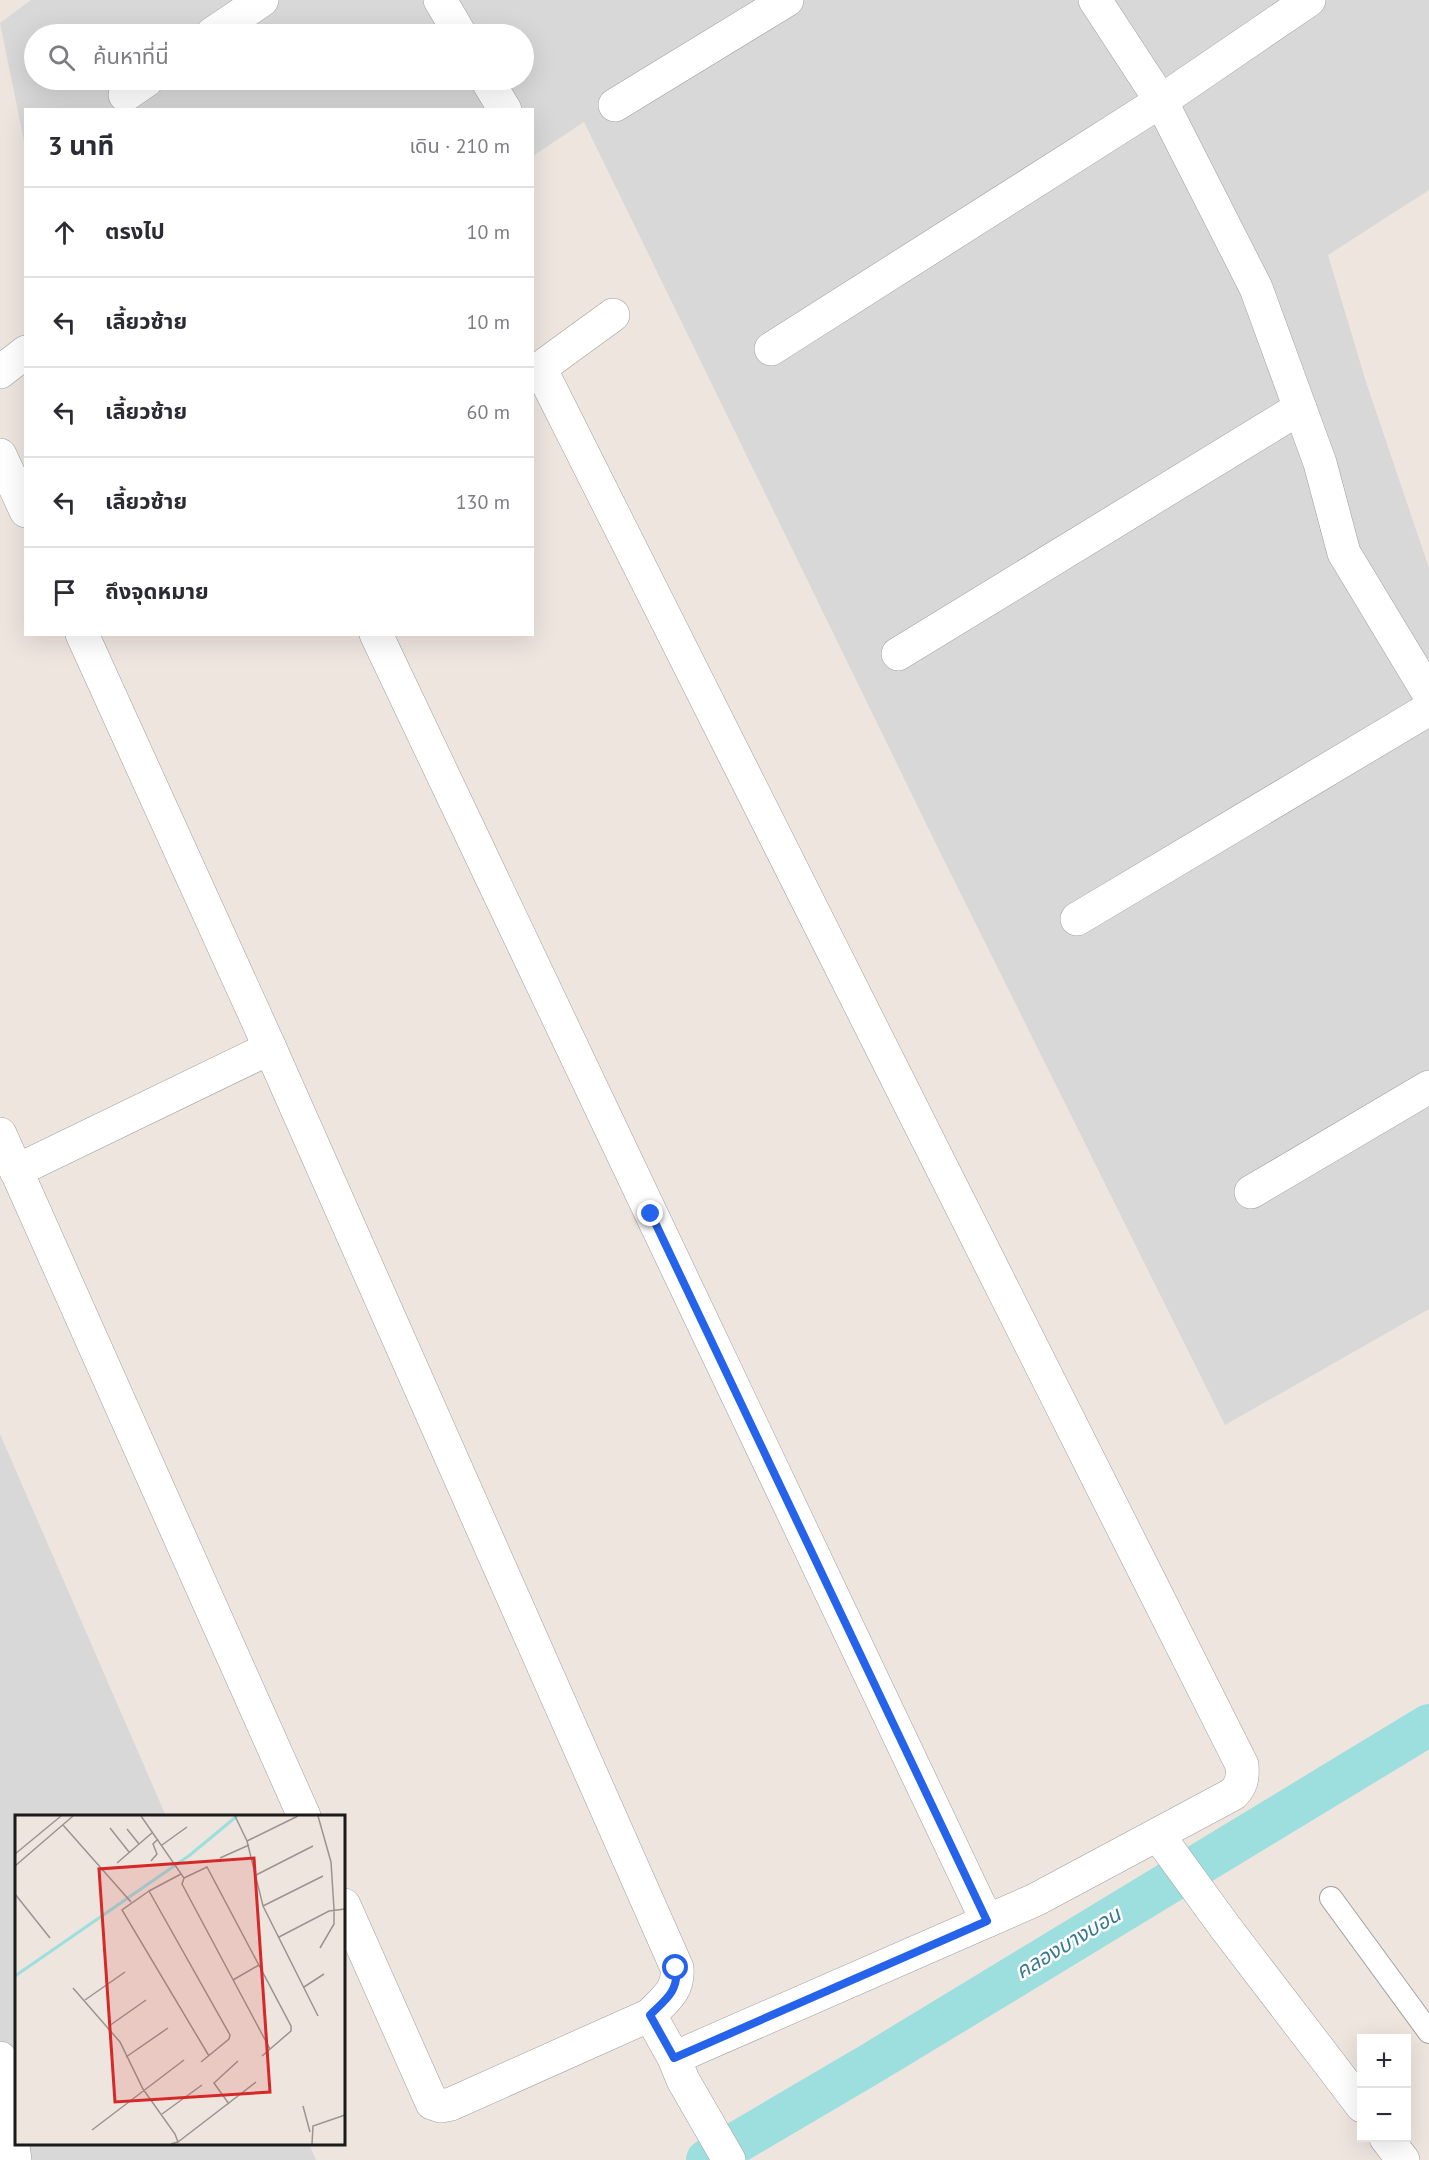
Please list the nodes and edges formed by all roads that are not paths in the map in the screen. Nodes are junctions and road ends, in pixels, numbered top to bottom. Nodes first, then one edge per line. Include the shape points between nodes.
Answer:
1 (262, 0) edge
2 (440, 0) edge
3 (787, 0) edge
4 (1095, 0) edge
5 (1309, 0) edge
6 (227, 24) edge
7 (454, 24) edge
8 (493, 90) edge
9 (1161, 101) junction
10 (615, 105) dead end
11 (504, 108) edge
12 (613, 315) dead end
13 (771, 349) dead end
14 (24, 354) edge
15 (536, 371) edge
16 (0, 372) edge
17 (1300, 408) junction
18 (0, 455) edge
19 (24, 507) edge
20 (83, 636) edge
21 (377, 636) edge
22 (898, 654) dead end
23 (1429, 694) edge
24 (1429, 710) edge
25 (1077, 919) dead end
26 (270, 1048) junction
27 (1429, 1087) edge
28 (0, 1134) edge
29 (16, 1171) junction
30 (1251, 1192) dead end
31 (304, 1815) edge
32 (1168, 1847) junction
33 (1331, 1898) dead end
34 (345, 1907) edge
35 (987, 1921) junction
36 (650, 2015) junction
37 (1429, 2032) edge
38 (0, 2058) edge
39 (674, 2058) junction
40 (1357, 2099) edge
41 (1389, 2142) edge
42 (15, 2160) edge
43 (729, 2160) edge
44 (1403, 2160) edge

1 - 6 street
2 - 7 street
3 - 10 street
4 - 9 street
5 - 9 street
8 - 11 street
9 - 13 street
9 - 17 street via 1256,288
12 - 15 street
14 - 16 street
15 - 32 street via 1242,1765 1239,1788
17 - 22 street
17 - 23 street via 1320,463 1344,553
18 - 19 street
20 - 26 street
21 - 35 street
24 - 25 street
26 - 29 street
26 - 36 street via 676,1968 675,1988
27 - 30 street
28 - 29 street
29 - 31 street
32 - 35 street
32 - 40 street
33 - 37 lane
34 - 36 street via 432,2103 451,2104
35 - 39 street
36 - 39 street
38 - 42 street
39 - 43 street
41 - 44 street

